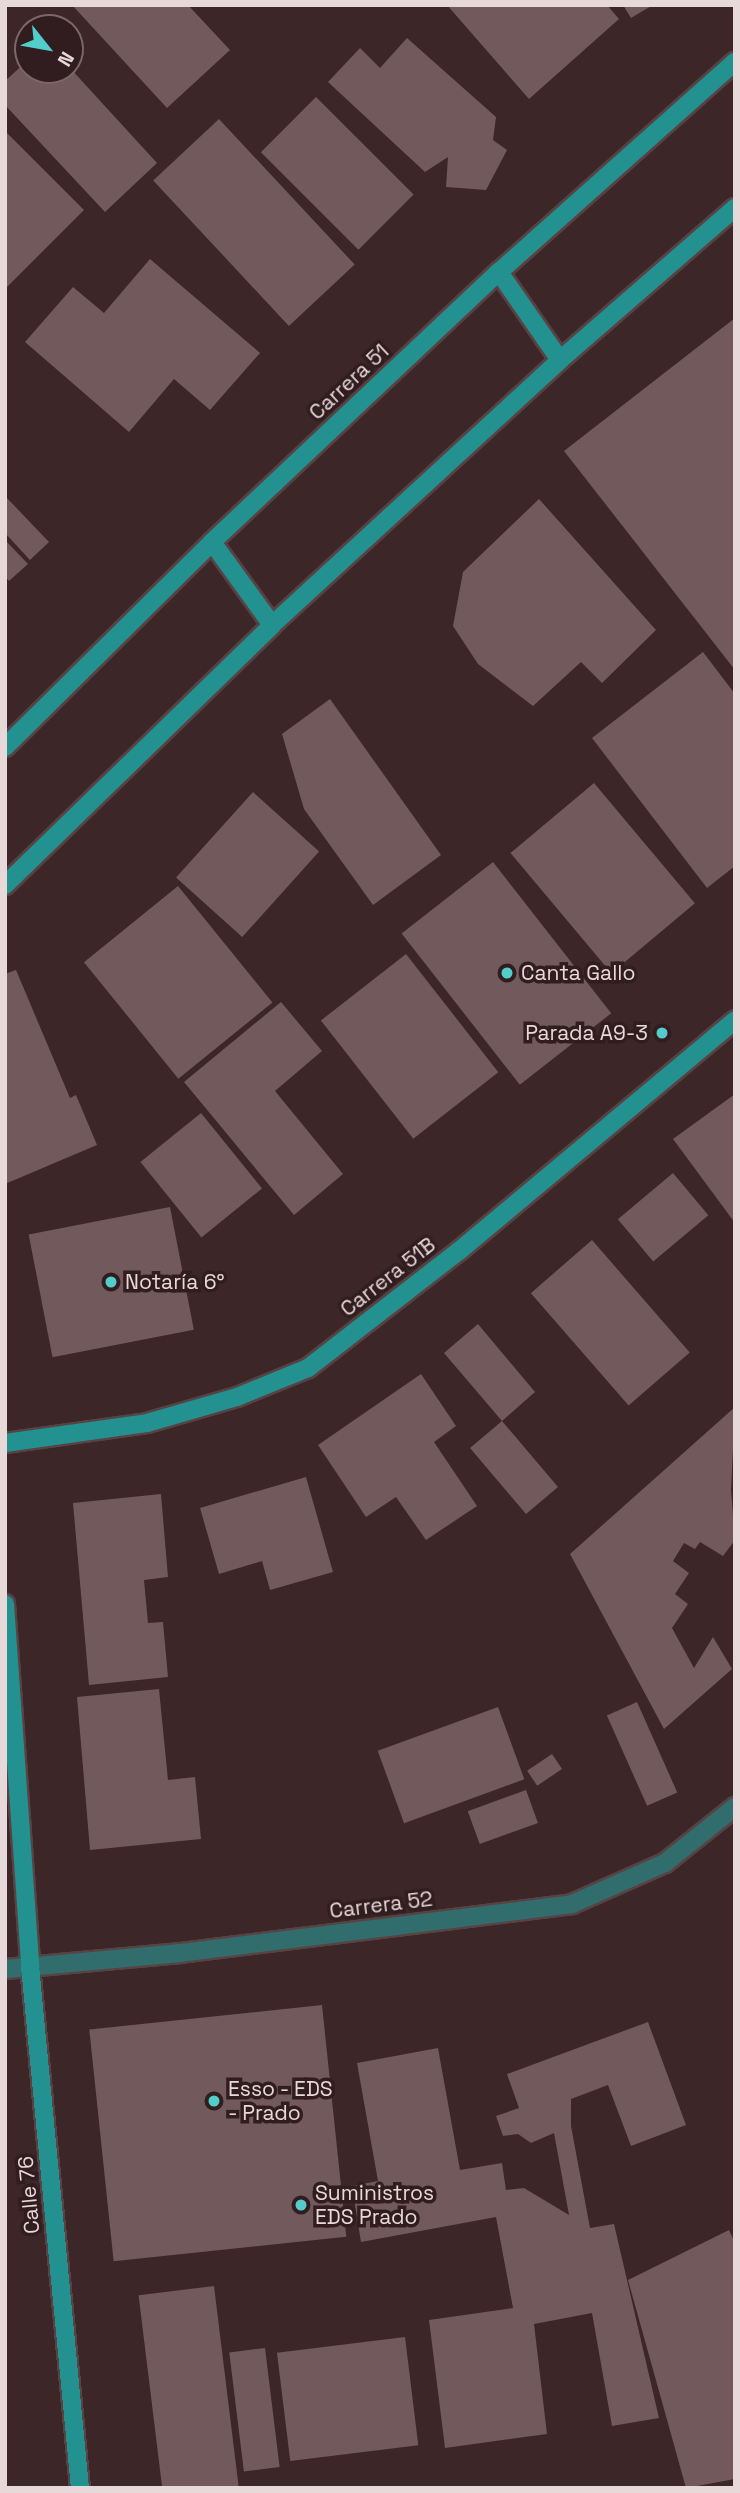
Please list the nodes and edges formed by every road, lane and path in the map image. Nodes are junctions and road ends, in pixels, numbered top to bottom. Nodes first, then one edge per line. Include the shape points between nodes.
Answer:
1 (735, 62) edge
2 (735, 208) edge
3 (499, 272) junction
4 (560, 360) junction
5 (212, 542) junction
6 (272, 625) junction
7 (5, 747) edge
8 (5, 885) edge
9 (735, 1020) edge
10 (5, 1443) edge
11 (5, 1604) edge
12 (735, 1807) edge
13 (30, 1966) junction
14 (5, 1969) edge
15 (80, 2488) edge

1 - 3 street, Carrera 51
2 - 4 street
3 - 4 street
3 - 5 street, Carrera 51
4 - 6 street
5 - 6 street
5 - 7 street, Carrera 51
6 - 8 street
9 - 10 street, Carrera 51B via 459,1251 308,1368 237,1397 147,1423
11 - 13 street, Calle 76
12 - 13 street, Carrera 52 via 665,1863 572,1903 180,1953
13 - 14 street, Carrera 52
13 - 15 street, Calle 76

